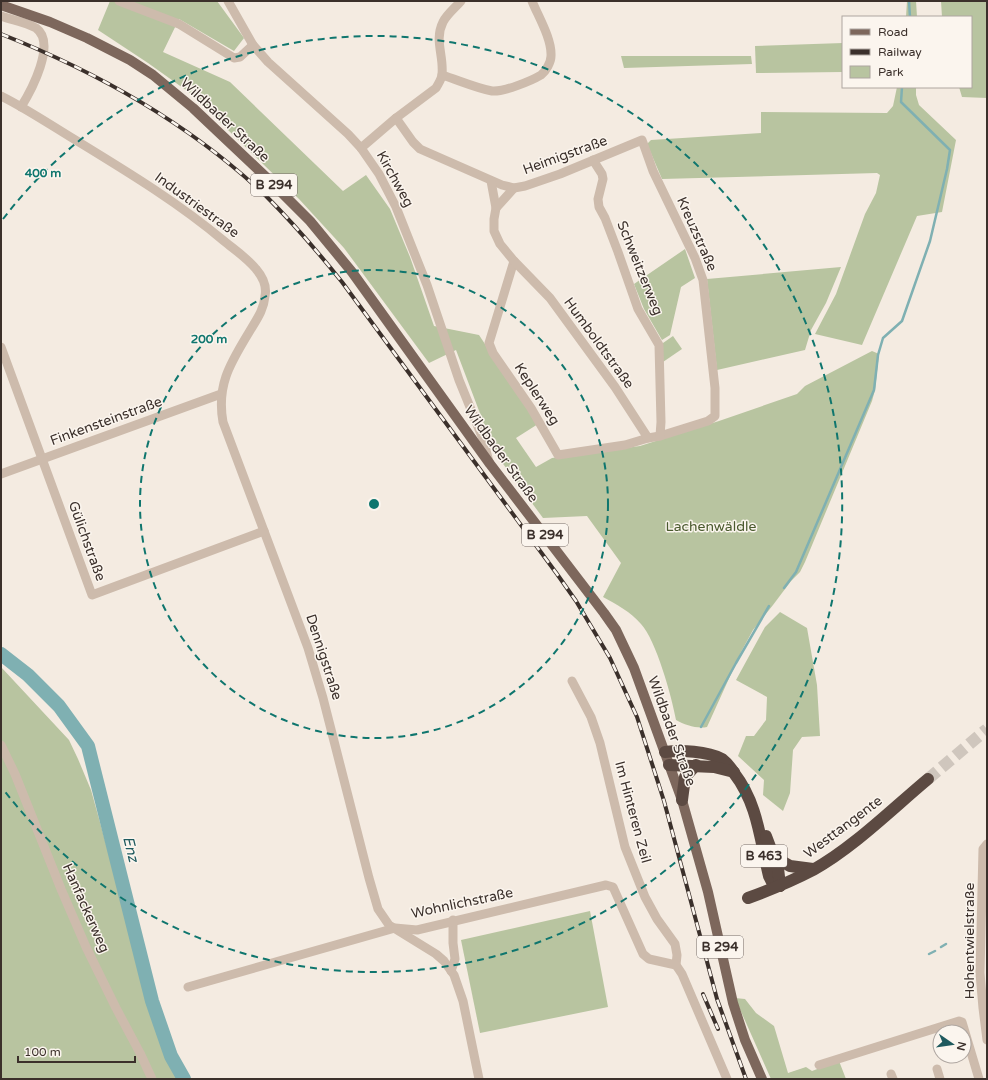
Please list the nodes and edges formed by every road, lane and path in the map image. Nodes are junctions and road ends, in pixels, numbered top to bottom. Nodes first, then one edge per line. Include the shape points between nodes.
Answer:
1 (118, 1) edge
2 (228, 1) edge
3 (461, 1) edge
4 (532, 1) edge
5 (1, 5) edge
6 (1, 16) edge
7 (253, 45) junction
8 (442, 76) junction
9 (1, 96) edge
10 (21, 107) junction
11 (396, 118) junction
12 (642, 140) joint
13 (361, 148) junction
14 (593, 160) junction
15 (491, 181) junction
16 (514, 188) junction
17 (496, 208) junction
18 (514, 261) junction
19 (1, 347) edge
20 (221, 394) junction
21 (472, 412) junction
22 (464, 427) junction
23 (660, 436) junction
24 (648, 438) junction
25 (42, 458) junction
26 (490, 464) junction
27 (1, 474) edge
28 (264, 531) junction
29 (572, 680) dead end
30 (1, 745) edge
31 (665, 752) junction
32 (669, 765) junction
33 (696, 765) junction
34 (734, 772) junction
35 (928, 779) tunnel mouth
36 (682, 800) junction
37 (758, 821) junction
38 (987, 844) edge
39 (774, 857) junction
40 (814, 869) junction
41 (780, 886) junction
42 (748, 898) dead end
43 (453, 920) junction
44 (395, 928) junction
45 (676, 965) junction
46 (451, 971) junction
47 (984, 974) edge
48 (188, 987) dead end
49 (987, 1040) edge
50 (819, 1065) dead end
51 (937, 1069) dead end
52 (152, 1079) edge
53 (479, 1079) edge
54 (727, 1079) edge
55 (762, 1079) edge
56 (940, 1079) edge
57 (979, 1079) edge

1 - 7 street via 179,24 234,58 240,57
2 - 7 street, Kirchweg
3 - 8 street via 445,18 439,33
4 - 8 street via 550,46 551,57 543,74 494,91
5 - 22 main road, Wildbader Straße / B 294 via 50,22 130,60 153,75 193,108 310,221 333,248
6 - 10 street via 37,29 43,39 39,73
7 - 13 street, Kirchweg
8 - 11 street via 436,88
9 - 10 street, Industriestraße
10 - 20 street, Industriestraße via 176,204 260,273 265,289 264,305 232,360
11 - 13 street
11 - 15 street, Heimigstraße via 412,142 420,149
12 - 14 street, Heimigstraße
12 - 23 street, Kreuzstraße via 653,171 703,280 715,388 715,416 708,421
13 - 21 street, Kirchweg via 379,174 396,207
14 - 16 street, Heimigstraße via 560,174
14 - 23 street, Schweitzerweg via 603,179 598,199 599,207 638,308 659,345
15 - 16 street, Heimigstraße
15 - 17 street, Humboldtstraße
16 - 17 street
17 - 18 street, Humboldtstraße via 496,238
18 - 24 street, Humboldtstraße via 550,298
18 - 24 street, Keplerweg via 489,342 493,353 532,408 558,455 625,445
19 - 25 street, Gülichstraße
20 - 25 street, Finkensteinstraße
20 - 28 street, Dennigstraße via 226,432
21 - 22 street
21 - 26 street, Kirchweg
22 - 26 main road, Wildbader Straße / B 294
23 - 24 street
25 - 27 street, Finkensteinstraße
25 - 28 street, Gülichstraße via 92,595
26 - 31 main road, Wildbader Straße / B 294 via 616,630 634,668
28 - 44 street, Dennigstraße via 303,634 323,698 375,900 385,919
29 - 45 street, Im Hinteren Zeil via 591,716 600,743 625,847 645,897 675,944
30 - 52 street, Hanfackerweg via 86,947
31 - 32 main road, Wildbader Straße / B 294
31 - 34 highway, B 463 via 683,751 717,758 726,762
32 - 33 highway
32 - 36 main road, Wildbader Straße / B 294
33 - 34 highway via 714,766
33 - 36 highway via 685,777
34 - 37 highway, B 463 via 749,797
35 - 40 highway, Westtangente / B 463 via 854,841
36 - 55 main road, Wildbader Straße / B 294 via 708,892 733,1003
37 - 39 highway, B 463
37 - 41 highway, B 463 via 769,876 772,882
38 - 47 street, Hohentwielstraße via 983,849
39 - 40 highway, B 463 via 790,866
39 - 41 highway, B 463 via 780,874
40 - 41 highway, Westtangente / B 463
41 - 42 highway, Westtangente / B 463
43 - 44 street, Wohnlichstraße via 417,930
43 - 45 street, Wohnlichstraße via 606,885 613,887 642,954 649,959
43 - 46 street via 452,943 455,959
44 - 46 street, Dennigstraße via 436,954
44 - 48 street, Wohnlichstraße
45 - 54 street, Im Hinteren Zeil
46 - 53 street via 463,1001
47 - 49 street, Hohentwielstraße via 983,1008
50 - 57 street via 959,1021 962,1022
51 - 56 street

